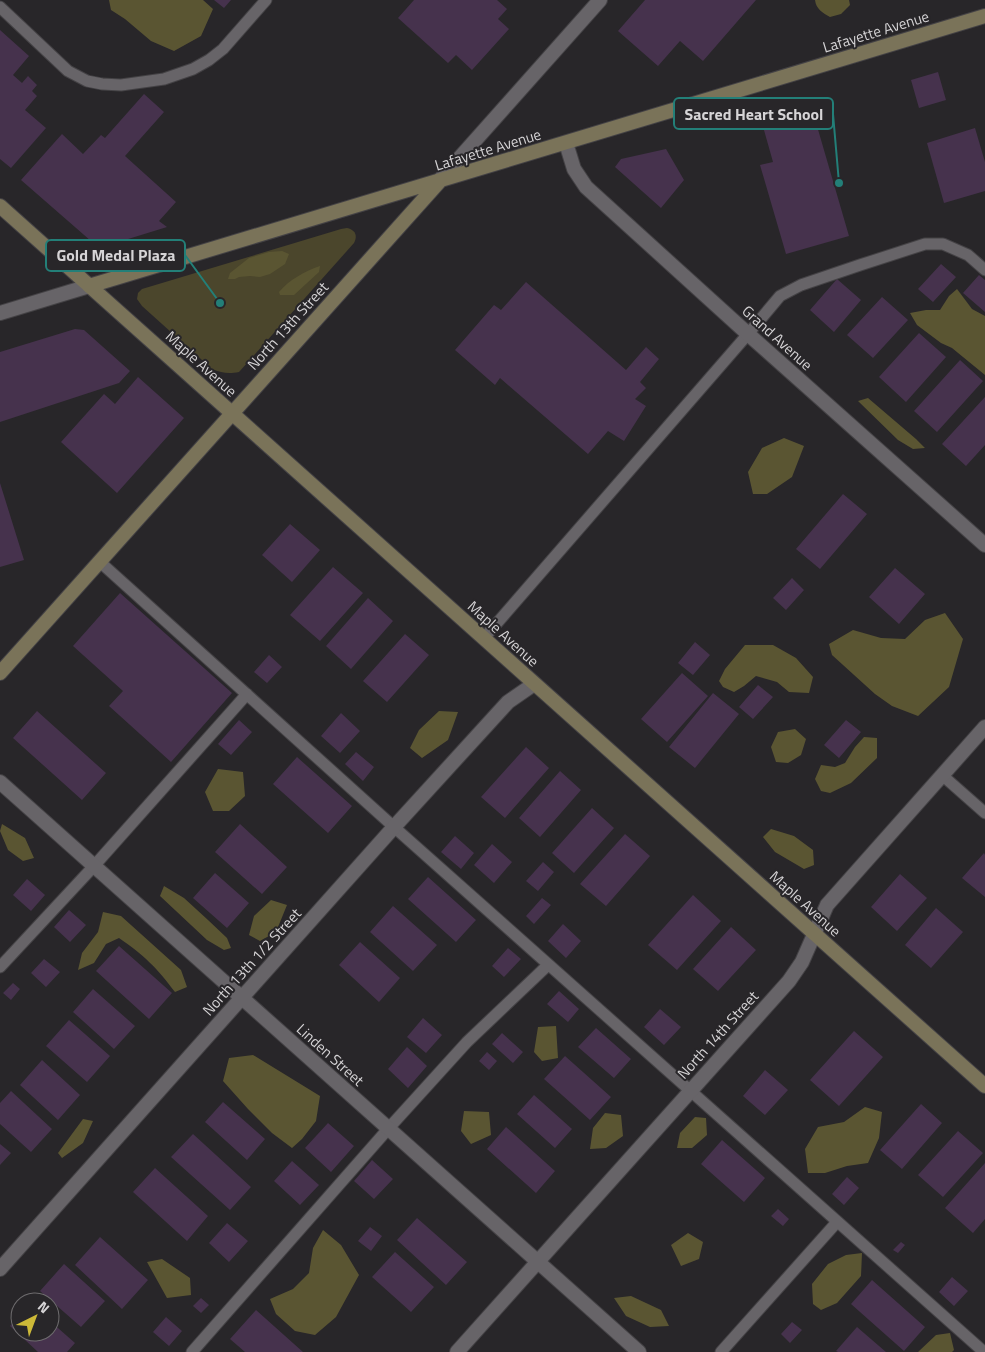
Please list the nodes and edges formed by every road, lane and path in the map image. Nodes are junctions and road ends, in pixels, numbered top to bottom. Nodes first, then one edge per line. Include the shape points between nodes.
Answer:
1 (266, 0) edge
2 (600, 0) edge
3 (0, 7) edge
4 (985, 16) edge
5 (566, 143) junction
6 (439, 181) junction
7 (0, 206) edge
8 (985, 270) edge
9 (89, 286) junction
10 (0, 313) edge
11 (748, 334) junction
12 (232, 413) junction
13 (985, 545) edge
14 (100, 562) junction
15 (484, 638) junction
16 (0, 673) edge
17 (534, 684) junction
18 (247, 694) junction
19 (985, 726) edge
20 (942, 775) junction
21 (0, 782) edge
22 (985, 813) edge
23 (394, 827) junction
24 (94, 866) junction
25 (814, 934) junction
26 (548, 965) junction
27 (0, 967) edge
28 (242, 998) junction
29 (985, 1086) edge
30 (690, 1091) junction
31 (388, 1129) junction
32 (837, 1222) junction
33 (537, 1262) junction
34 (0, 1270) edge
35 (192, 1352) edge
36 (457, 1352) edge
37 (638, 1352) edge
38 (721, 1352) edge
39 (984, 1352) edge

1 - 3 lane via 223,50 209,60 164,79 121,85 87,81 68,71
2 - 6 street, North 13th Street
4 - 5 main road, Lafayette Avenue
5 - 6 main road, Lafayette Avenue
5 - 11 street, Grand Avenue via 574,169 586,187
6 - 9 main road, Lafayette Avenue
6 - 12 main road, North 13th Street
7 - 9 main road, Maple Avenue
8 - 11 lane via 968,255 942,244 925,244 787,292
9 - 10 street, Lafayette Avenue
9 - 12 main road, Maple Avenue
11 - 13 street, Grand Avenue
11 - 15 lane
12 - 14 main road, North 13th Street
12 - 15 main road, Maple Avenue
14 - 16 main road, North 13th Street
14 - 18 lane
15 - 17 main road, Maple Avenue
17 - 23 street, North 13th 1/2 Street via 508,702
17 - 25 main road, Maple Avenue
18 - 23 lane
18 - 24 lane
19 - 20 street, North 14th Street
20 - 22 lane
20 - 25 street, North 14th Street via 827,905
21 - 24 street, Linden Street
23 - 26 lane
23 - 28 street, North 13th 1/2 Street
24 - 27 lane
24 - 28 street, Linden Street
25 - 29 main road, Maple Avenue
25 - 30 street, North 14th Street via 802,962 789,981
26 - 30 lane
26 - 31 lane via 467,1042
28 - 31 street, Linden Street
28 - 34 street, North 13th 1/2 Street
30 - 32 lane
30 - 33 street, North 14th Street
31 - 33 street, Linden Street
31 - 35 lane
32 - 38 lane
32 - 39 lane
33 - 36 street, North 14th Street
33 - 37 street, Linden Street

